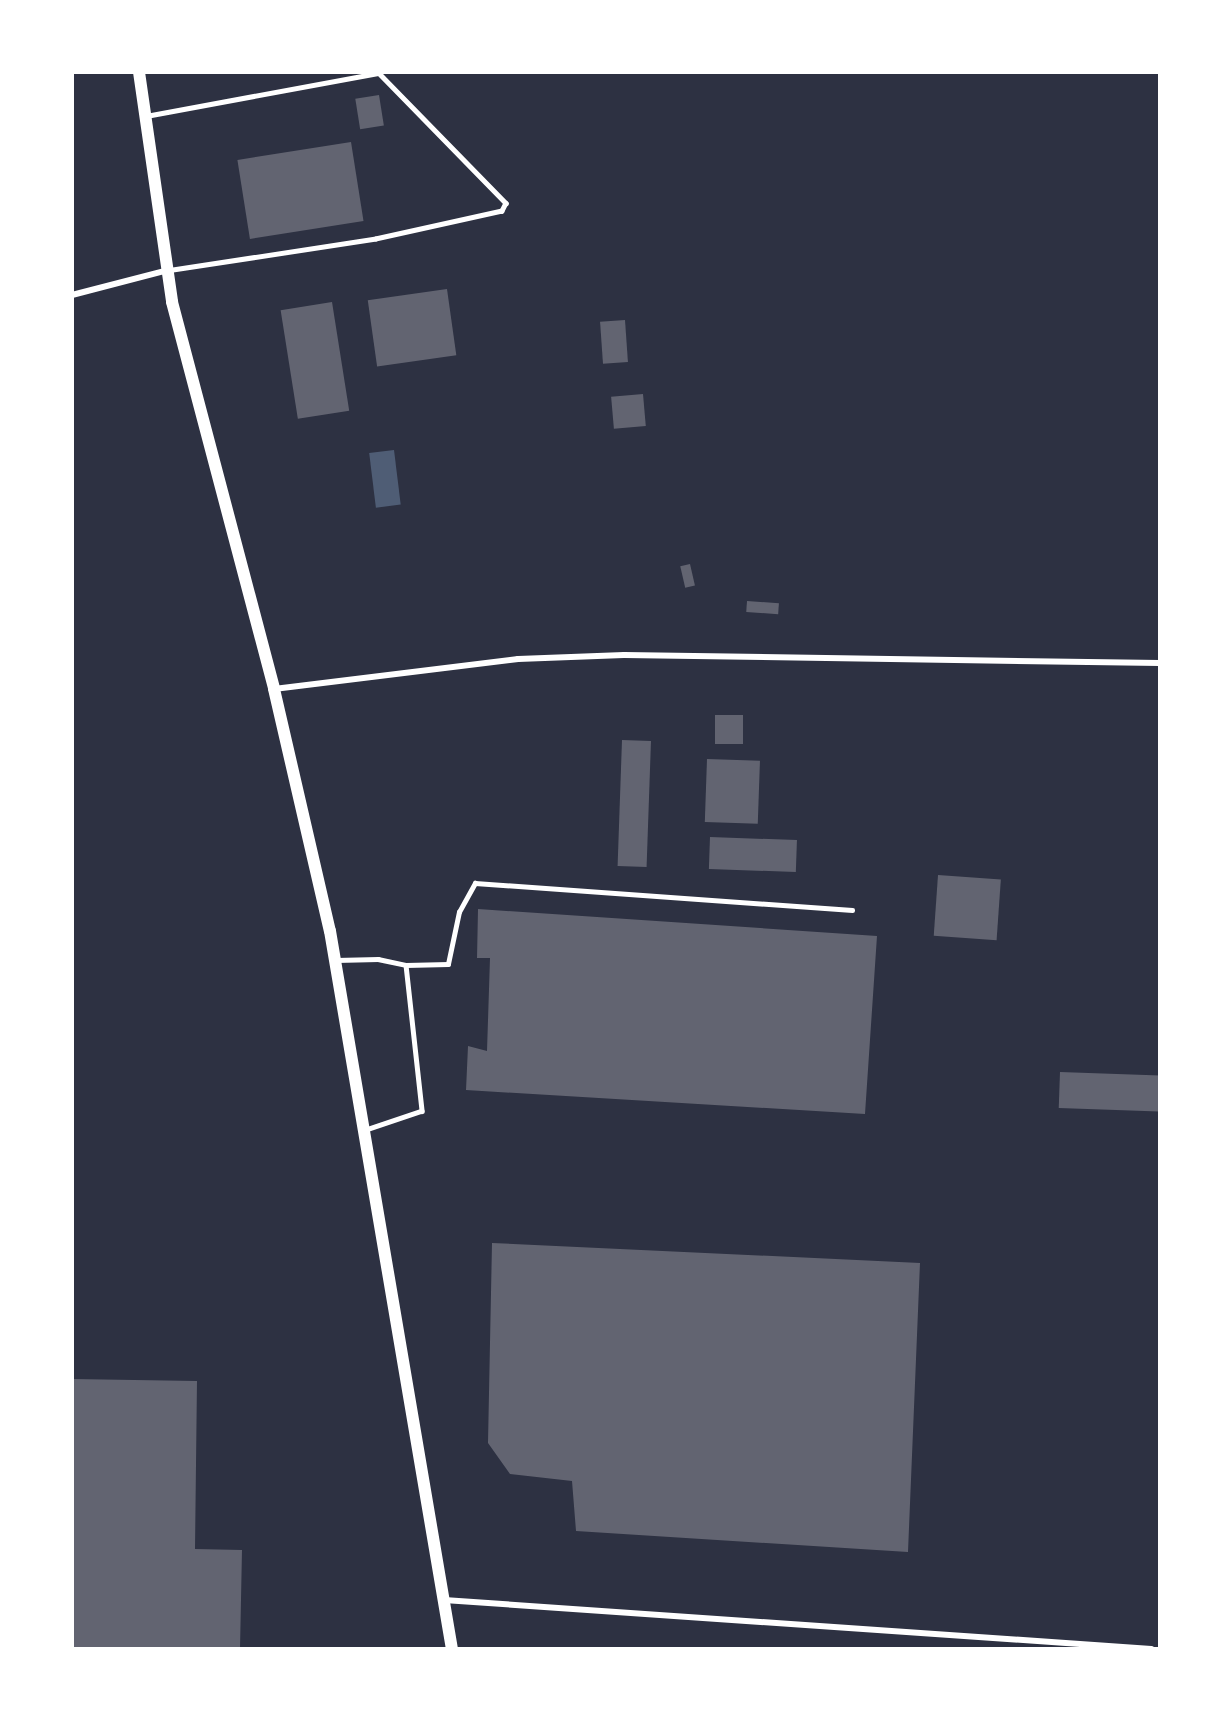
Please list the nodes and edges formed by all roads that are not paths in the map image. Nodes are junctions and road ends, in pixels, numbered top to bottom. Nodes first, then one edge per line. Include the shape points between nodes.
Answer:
1 (139, 72) edge
2 (379, 72) edge
3 (144, 116) junction
4 (165, 271) junction
5 (72, 295) edge
6 (1160, 663) edge
7 (274, 689) junction
8 (852, 910) dead end
9 (335, 960) junction
10 (406, 965) junction
11 (364, 1131) junction
12 (444, 1600) junction
13 (452, 1649) edge
14 (1151, 1649) edge

1 - 3 main road
2 - 3 lane
2 - 4 lane via 506,203 502,211 376,239
3 - 4 main road
4 - 5 street
4 - 7 main road
6 - 7 street via 624,655 518,659
7 - 9 main road
8 - 10 lane via 475,883 459,912 448,964
9 - 10 lane via 378,959
9 - 11 main road
10 - 11 lane via 422,1111
11 - 12 main road
12 - 13 main road
12 - 14 street

